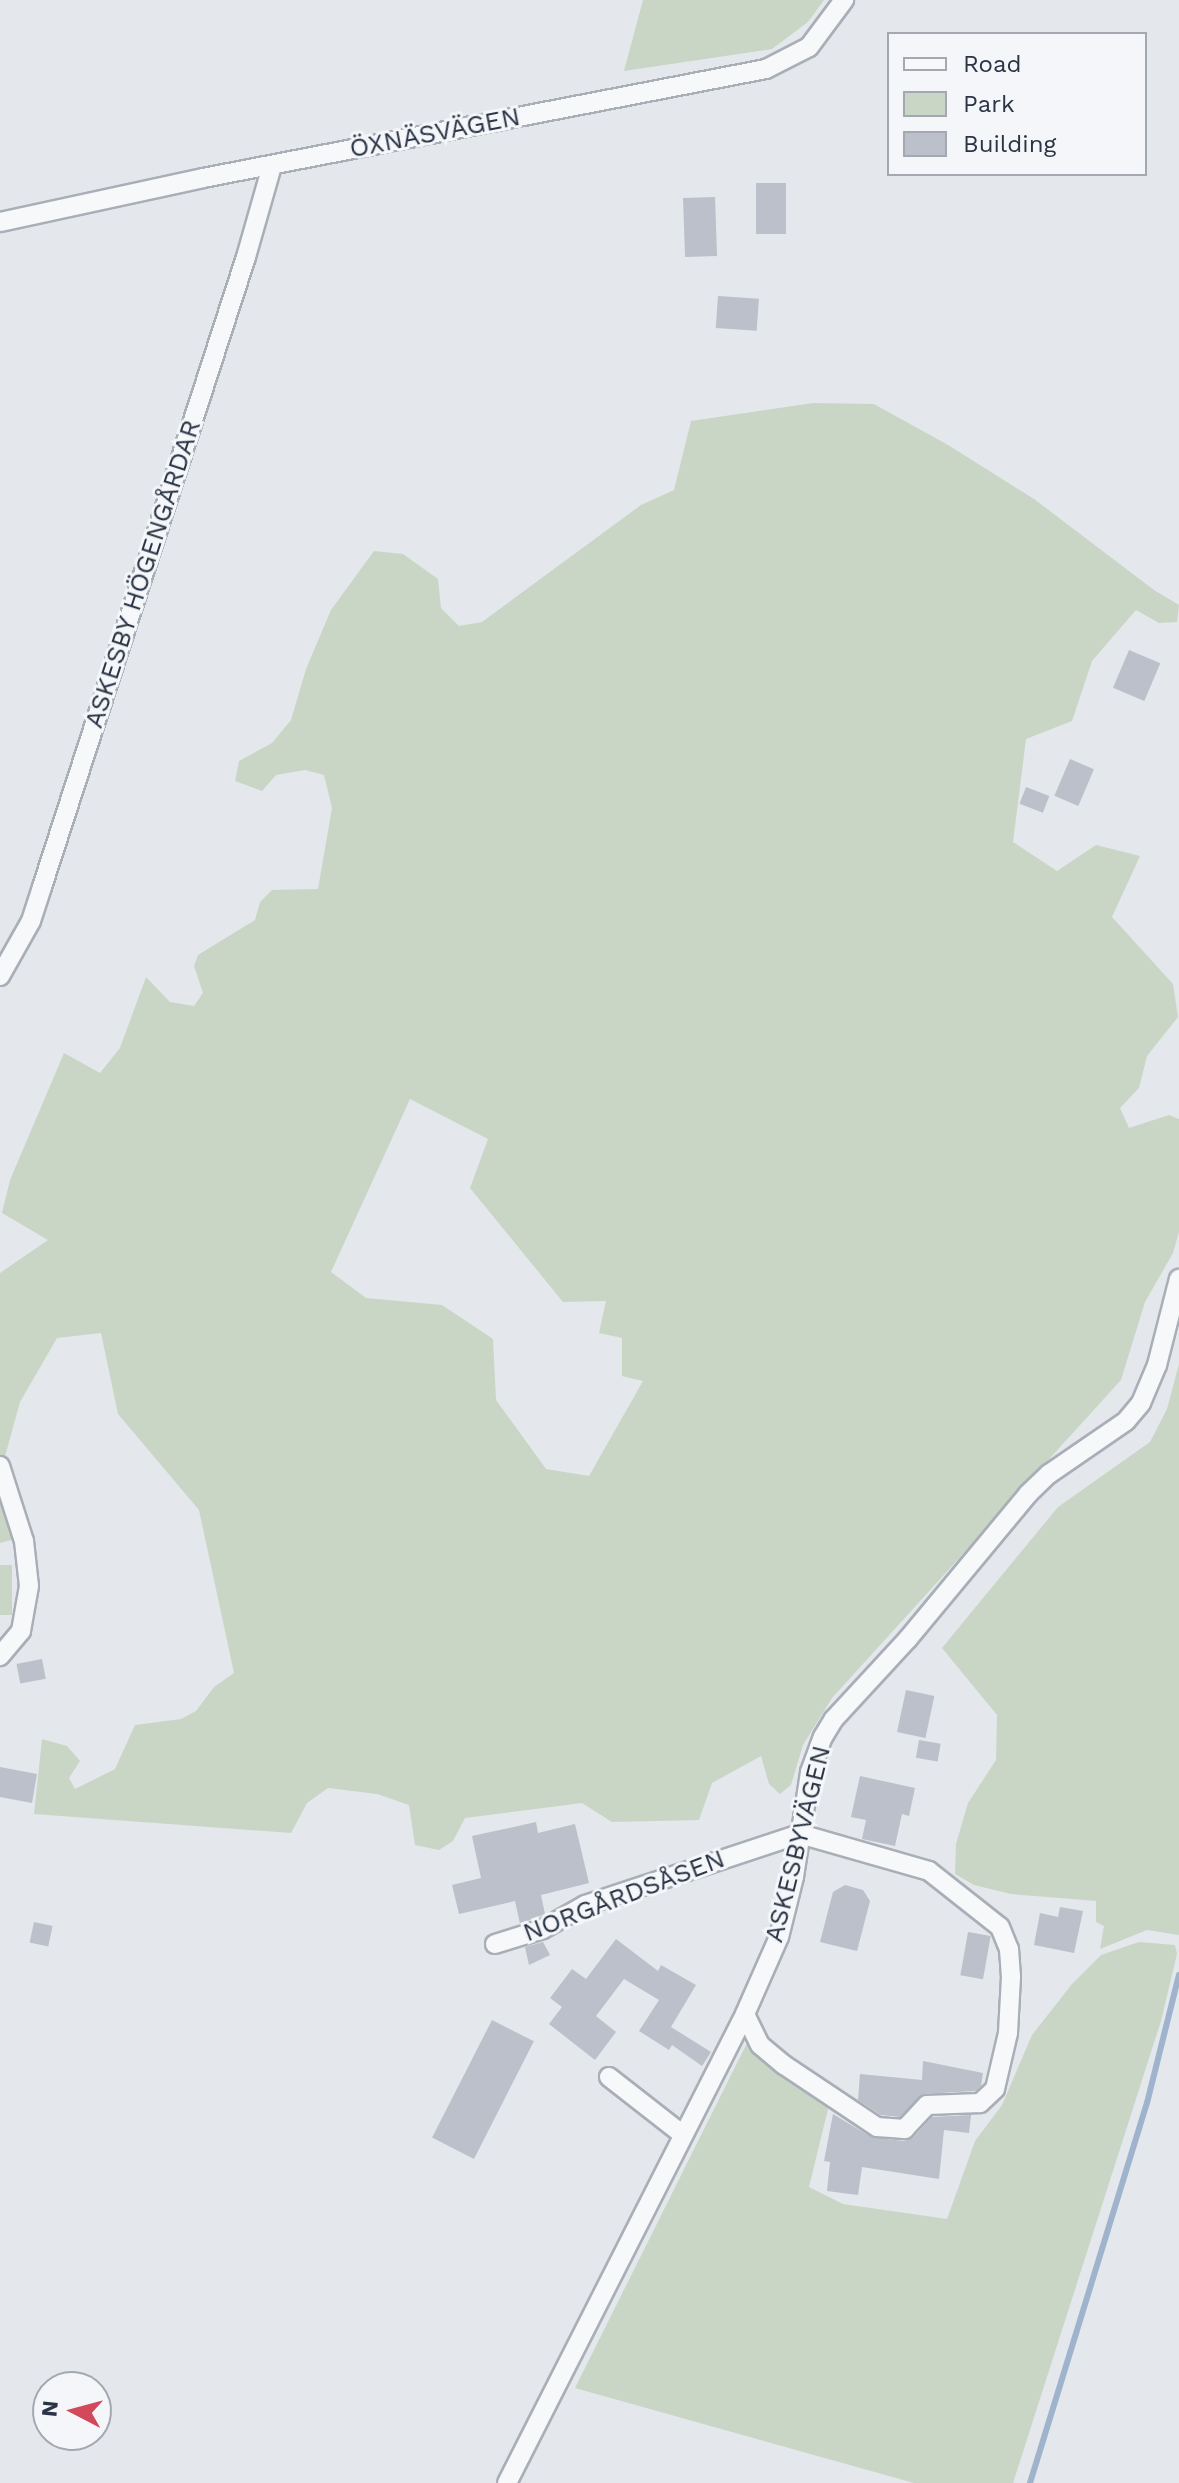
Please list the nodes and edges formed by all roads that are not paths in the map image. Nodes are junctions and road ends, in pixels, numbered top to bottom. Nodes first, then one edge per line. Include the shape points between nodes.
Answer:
1 (844, 0) edge
2 (272, 166) junction
3 (0, 222) edge
4 (0, 976) edge
5 (1179, 1279) edge
6 (0, 1466) edge
7 (0, 1656) edge
8 (800, 1834) junction
9 (495, 1944) dead end
10 (745, 2014) junction
11 (609, 2077) dead end
12 (682, 2134) junction
13 (507, 2483) edge

1 - 2 street, ÖXNÄSVÄGEN via 809,47 766,69
2 - 3 street, ÖXNÄSVÄGEN
2 - 4 street, ASKESBY HÖGENGÅRDAR via 31,921
5 - 8 street, ASKESBYVÄGEN via 1157,1365 1141,1403 1112,1434 1049,1474 1028,1494 834,1719 815,1756
6 - 7 street via 24,1541 29,1586 21,1631
8 - 9 street, NORGÅRDSÅSEN via 585,1905 543,1929
8 - 10 street, ASKESBYVÄGEN via 779,1937
8 - 10 street via 929,1871 1000,1927 1009,1949 1011,1977 999,2077 980,2103 936,2102 905,2129 877,2127 766,2052
10 - 12 street, ASKESBYVÄGEN
11 - 12 street
12 - 13 street, ASKESBYVÄGEN

